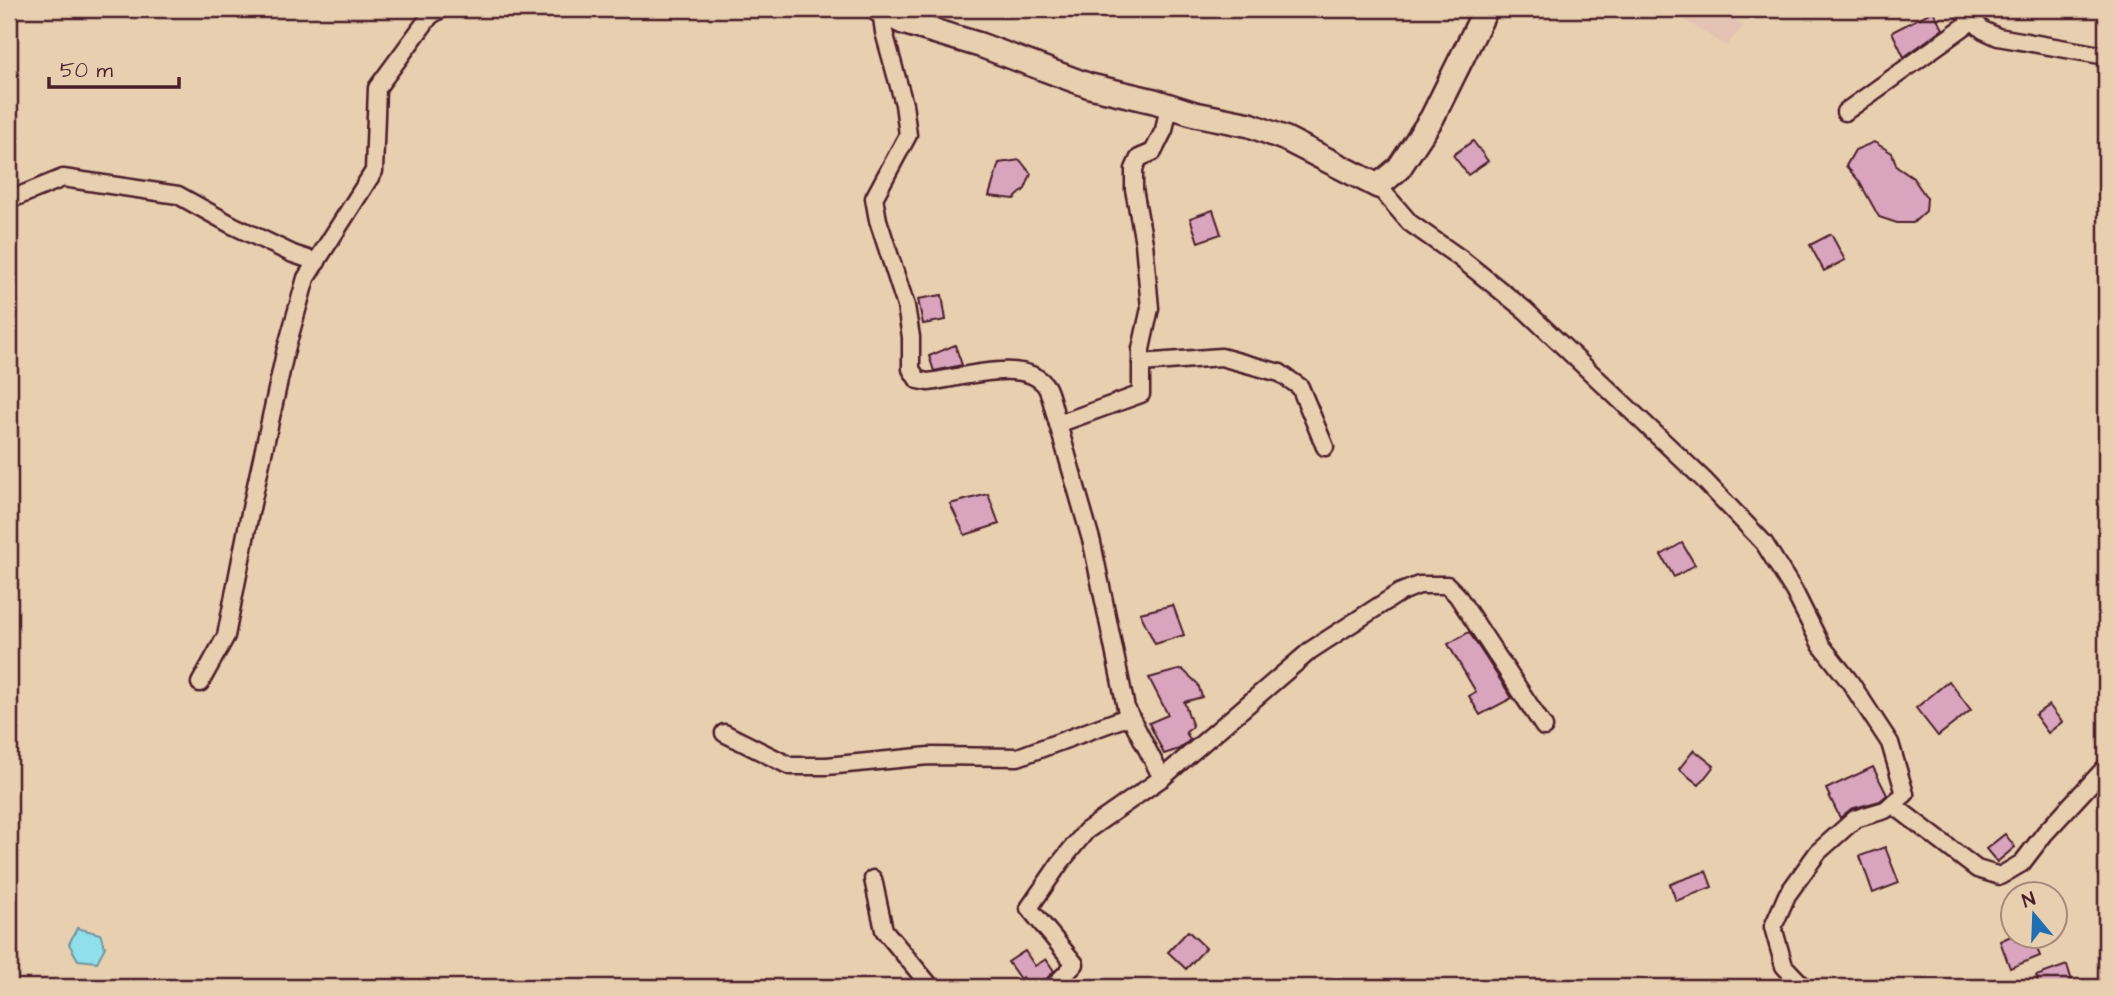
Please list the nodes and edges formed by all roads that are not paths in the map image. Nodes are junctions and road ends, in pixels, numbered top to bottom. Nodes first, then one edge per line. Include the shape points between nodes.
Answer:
1 (441, 9) edge
2 (1486, 9) edge
3 (1961, 9) edge
4 (879, 10) edge
5 (1972, 21) junction
6 (2106, 55) edge
7 (1168, 106) junction
8 (1845, 112) dead end
9 (1378, 186) junction
10 (9, 200) edge
11 (317, 262) junction
12 (1141, 363) junction
13 (1058, 424) junction
14 (1325, 447) dead end
15 (200, 683) dead end
16 (1130, 716) junction
17 (1544, 727) dead end
18 (724, 733) dead end
19 (2106, 767) edge
20 (1162, 778) junction
21 (1892, 804) junction
22 (873, 879) dead end
23 (931, 987) edge
24 (1053, 987) edge
25 (1804, 987) edge

1 - 11 street via 430,16 377,88 374,171
2 - 9 main road via 1432,118 1399,168
3 - 5 street
4 - 7 main road via 1090,86
4 - 13 street via 908,135 874,198 906,306 911,369 918,380 928,382 1009,370 1028,373 1047,389
5 - 6 street via 2014,41
5 - 8 street
7 - 9 main road via 1286,139
7 - 12 street via 1164,130 1153,152 1139,158 1134,169 1150,308
9 - 21 street via 1410,223 1525,310 1765,543 1821,645 1890,743 1905,794
10 - 11 street via 63,178 178,195 232,225
11 - 15 street via 306,278 285,353 226,636
12 - 13 street via 1141,394
12 - 14 street via 1220,357 1280,373 1300,387
13 - 16 street via 1092,543
16 - 18 street via 1018,757 929,756 827,766 790,766
16 - 20 street
17 - 20 street via 1457,595 1447,585 1419,585 1311,650
19 - 21 street via 2022,863 2000,876 1977,869
20 - 24 street via 1086,831 1029,908 1075,964
21 - 25 street via 1856,819 1818,852 1787,895 1773,927 1784,966
22 - 23 street via 884,930

